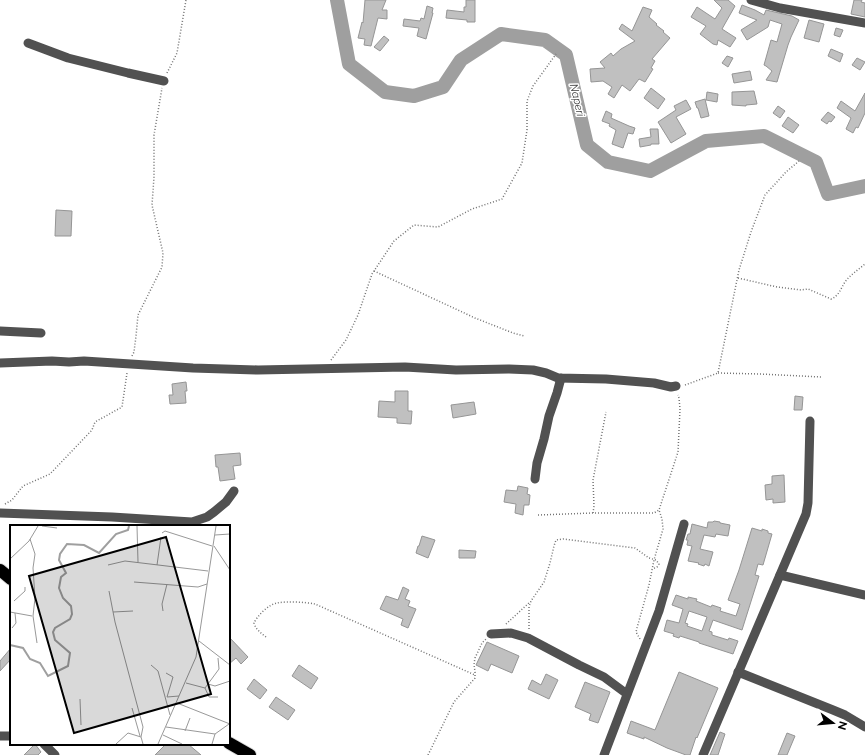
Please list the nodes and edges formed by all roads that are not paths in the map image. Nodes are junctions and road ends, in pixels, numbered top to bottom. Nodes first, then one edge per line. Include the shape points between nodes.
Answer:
1 (751, 0) edge
2 (773, 3) edge
3 (865, 23) edge
4 (28, 43) dead end
5 (164, 81) road end
6 (0, 331) edge
7 (41, 333) dead end
8 (0, 363) edge
9 (562, 378) junction
10 (676, 386) road end
11 (810, 421) dead end
12 (535, 479) dead end
13 (234, 491) dead end
14 (0, 514) edge
15 (684, 524) dead end
16 (780, 575) junction
17 (865, 595) edge
18 (491, 634) road end
19 (738, 672) junction
20 (627, 694) junction
21 (865, 727) edge
22 (230, 744) edge
23 (45, 745) edge
24 (55, 755) edge
25 (250, 755) edge
26 (604, 755) edge
27 (703, 755) edge

1 - 2 street
2 - 3 street
4 - 5 street via 68,58
6 - 7 street
8 - 9 street via 52,361 258,370 405,367 456,370 509,369 533,370
9 - 10 street via 606,379
9 - 12 street via 536,463
11 - 16 street via 807,508
13 - 14 street via 214,512 192,522
15 - 20 street via 659,611
16 - 17 street
16 - 19 street
18 - 20 street via 511,633 529,639 604,677
19 - 21 street via 845,715
19 - 27 street
20 - 26 street
22 - 25 highway
23 - 24 street

